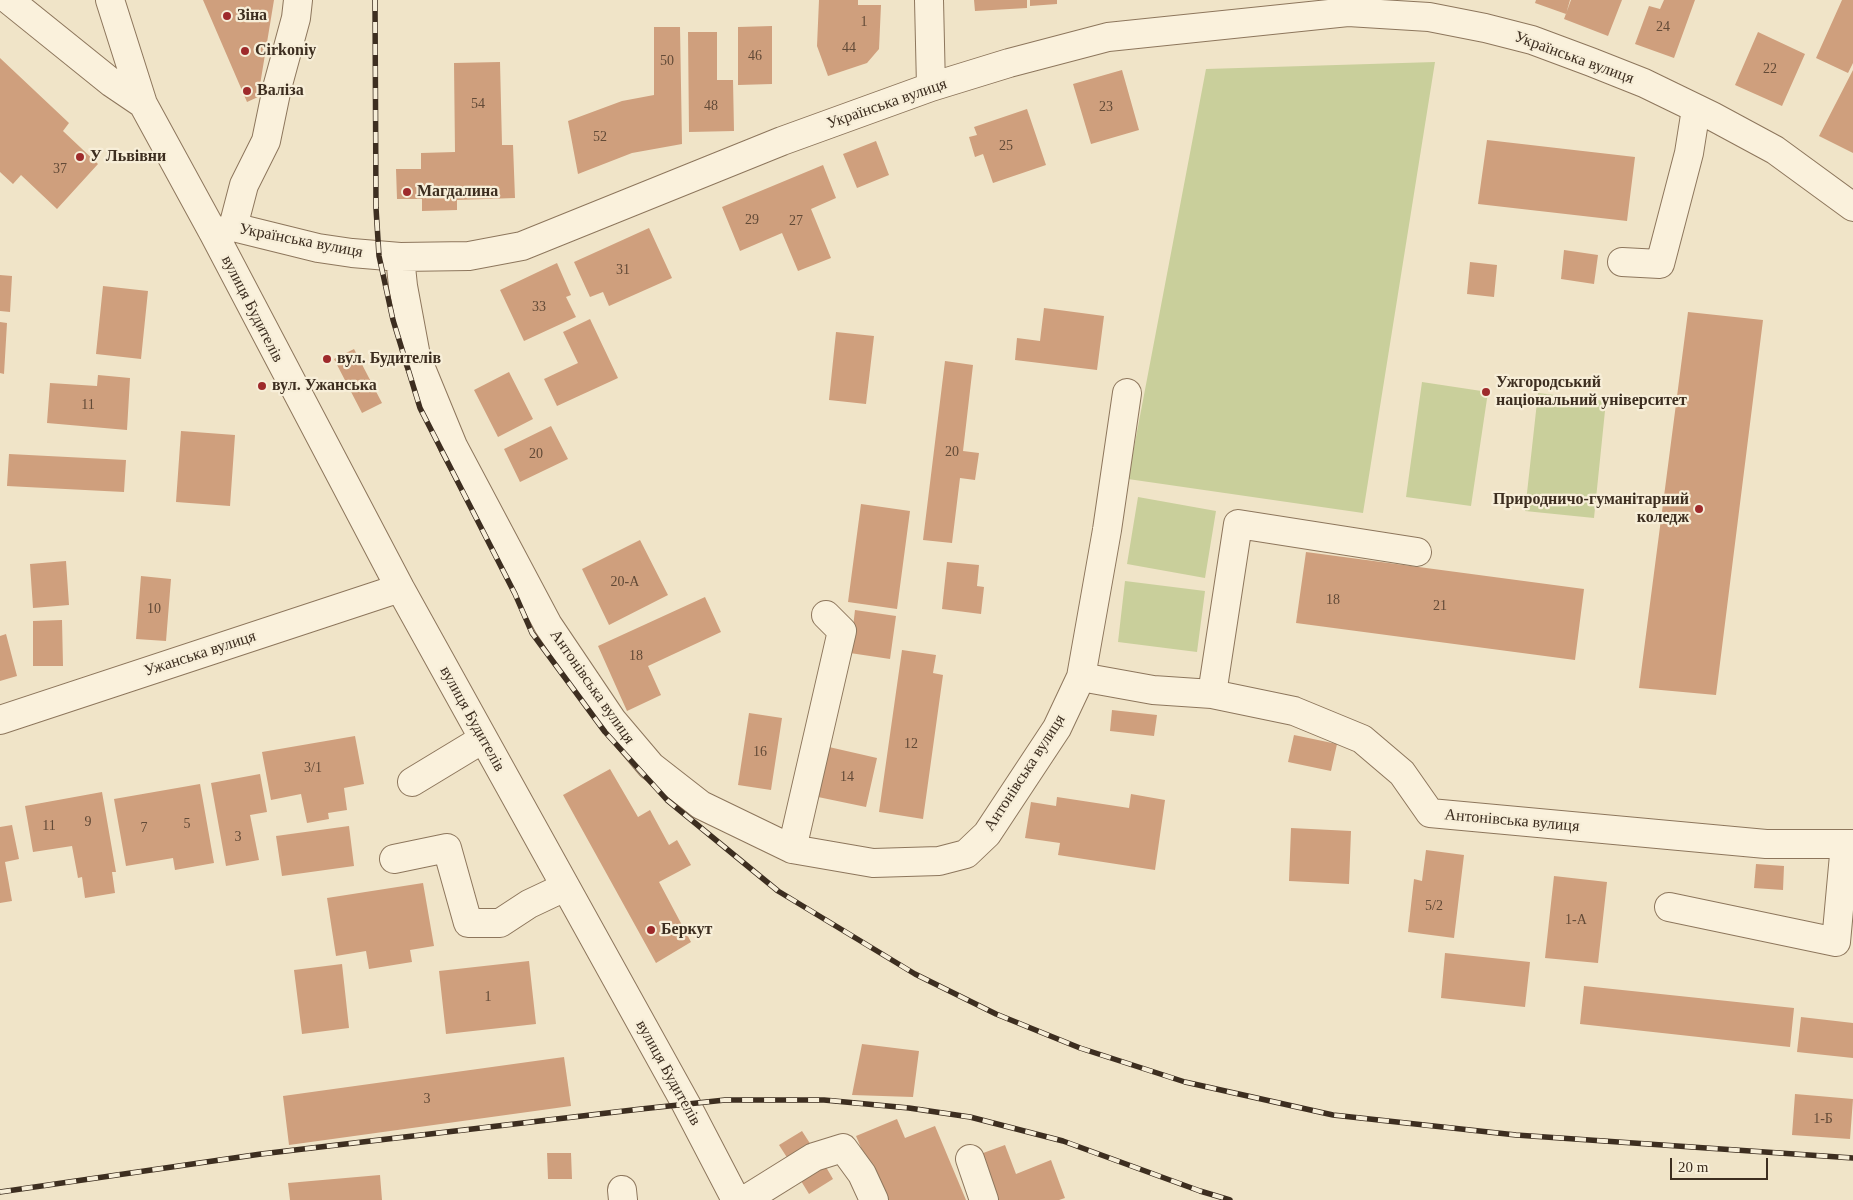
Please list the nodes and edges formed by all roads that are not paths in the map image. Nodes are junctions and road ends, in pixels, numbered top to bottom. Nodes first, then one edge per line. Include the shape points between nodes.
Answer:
1 (9, 0) edge
2 (110, 0) edge
3 (298, 0) edge
4 (929, 0) edge
5 (1348, 6) edge
6 (931, 87) junction
7 (143, 104) junction
8 (1696, 109) junction
9 (1853, 207) edge
10 (223, 231) junction
11 (400, 257) junction
12 (1622, 262) dead end
13 (1127, 393) dead end
14 (1417, 552) dead end
15 (400, 588) junction
16 (826, 615) dead end
17 (1080, 677) junction
18 (1212, 694) junction
19 (0, 720) edge
20 (483, 739) junction
21 (412, 782) dead end
22 (1849, 844) edge
23 (792, 849) junction
24 (394, 859) dead end
25 (565, 887) junction
26 (1669, 907) dead end
27 (1845, 943) edge
28 (970, 1159) dead end
29 (736, 1200) edge
30 (745, 1200) edge
31 (874, 1200) edge
32 (984, 1200) edge

1 - 7 street, Українська вулиця
2 - 7 street
3 - 10 street via 266,141
4 - 6 street
5 - 6 street, Українська вулиця via 1108,37
5 - 8 street, Українська вулиця via 1429,17 1532,40 1644,83
6 - 11 street, Українська вулиця via 782,140 522,246 469,256
7 - 10 street, Українська вулиця
8 - 9 street, Українська вулиця via 1775,150
8 - 12 street via 1690,153 1660,264
10 - 11 street, Українська вулиця via 318,248
10 - 15 street, вулиця Будителів
11 - 23 street, Антонівська вулиця via 416,356 453,446 548,625 612,720 651,766 701,805
13 - 17 street via 1107,530
14 - 18 street via 1238,524
15 - 19 street, Ужанська вулиця
15 - 20 street, вулиця Будителів
16 - 23 street via 842,631
17 - 18 street, Антонівська вулиця via 1153,690
17 - 23 street, Антонівська вулиця via 1057,728 988,834 966,854 939,861 873,863
18 - 22 street, Антонівська вулиця via 1294,711 1362,739 1402,773 1430,813 1766,844
20 - 21 street
20 - 25 street, вулиця Будителів
22 - 27 street
24 - 25 street via 447,848 468,923 500,923 529,904
25 - 29 street, вулиця Будителів
26 - 27 street
28 - 32 street
30 - 31 street via 814,1157 843,1148 862,1174

